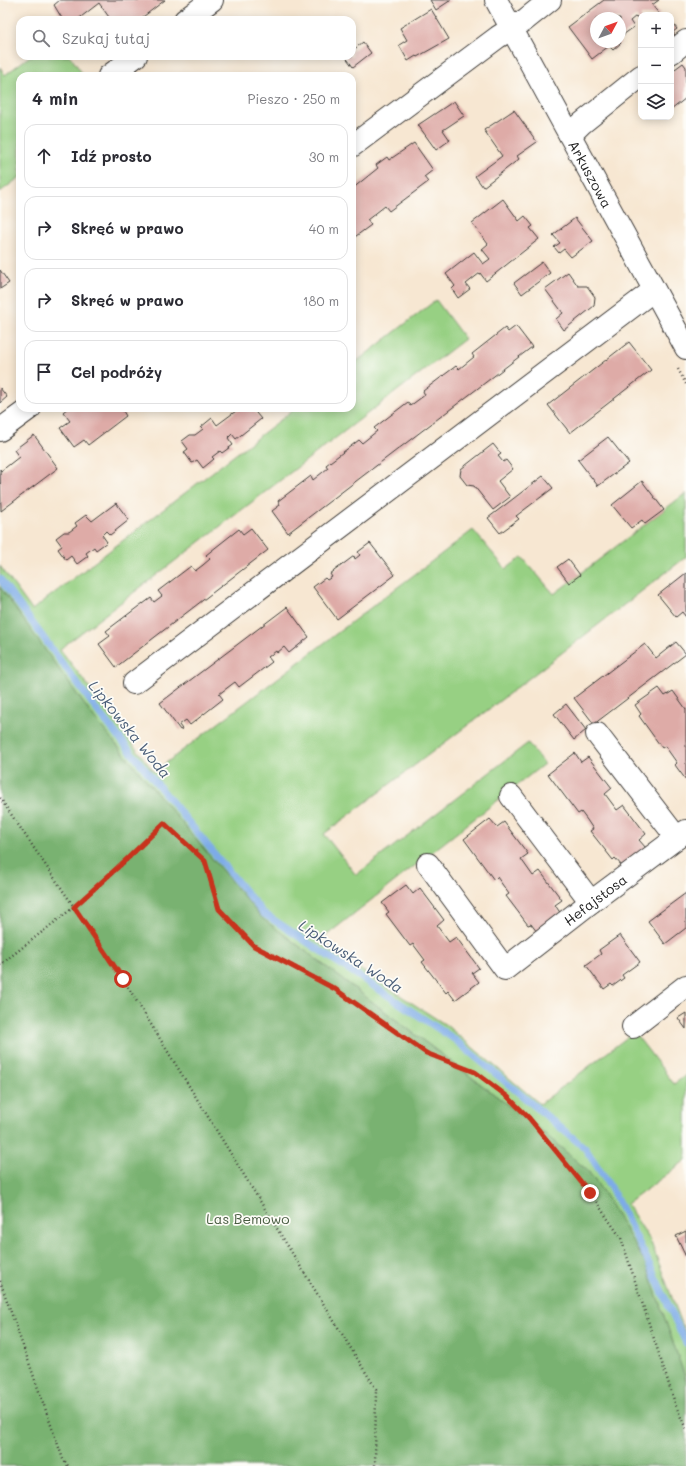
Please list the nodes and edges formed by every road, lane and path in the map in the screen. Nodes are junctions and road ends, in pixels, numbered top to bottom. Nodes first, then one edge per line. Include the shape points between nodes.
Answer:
1 (212, 0) edge
2 (496, 0) edge
3 (550, 0) edge
4 (190, 16) edge
5 (511, 29) junction
6 (686, 41) edge
7 (674, 51) edge
8 (131, 60) edge
9 (114, 72) edge
10 (638, 78) edge
11 (570, 135) junction
12 (356, 143) edge
13 (654, 290) junction
14 (686, 348) edge
15 (25, 412) edge
16 (0, 430) edge
17 (134, 683) dead end
18 (597, 734) dead end
19 (511, 796) dead end
20 (0, 798) edge
21 (681, 834) edge
22 (428, 864) dead end
23 (591, 902) junction
24 (74, 907) junction
25 (0, 965) edge
26 (686, 986) edge
27 (633, 1027) dead end
28 (0, 1281) edge
29 (686, 1429) edge
30 (68, 1466) edge
31 (375, 1466) edge

1 - 4 main road
2 - 5 main road, Arkuszowa
3 - 5 main road
5 - 11 main road, Arkuszowa
5 - 12 main road
6 - 7 main road
8 - 9 main road
10 - 11 main road
11 - 13 main road, Arkuszowa
13 - 14 main road, Arkuszowa
13 - 17 main road
15 - 16 main road
18 - 21 main road
19 - 23 main road
20 - 24 path
21 - 23 main road, Hefajstosa
22 - 23 main road, Hefajstosa via 505,969
24 - 25 path
24 - 29 path via 164,823 205,861 219,909 254,946 335,989 426,1053 475,1072 508,1097 529,1118 590,1193 621,1238 676,1406
24 - 31 path via 123,979 376,1389
26 - 27 main road
28 - 30 path via 63,1459

